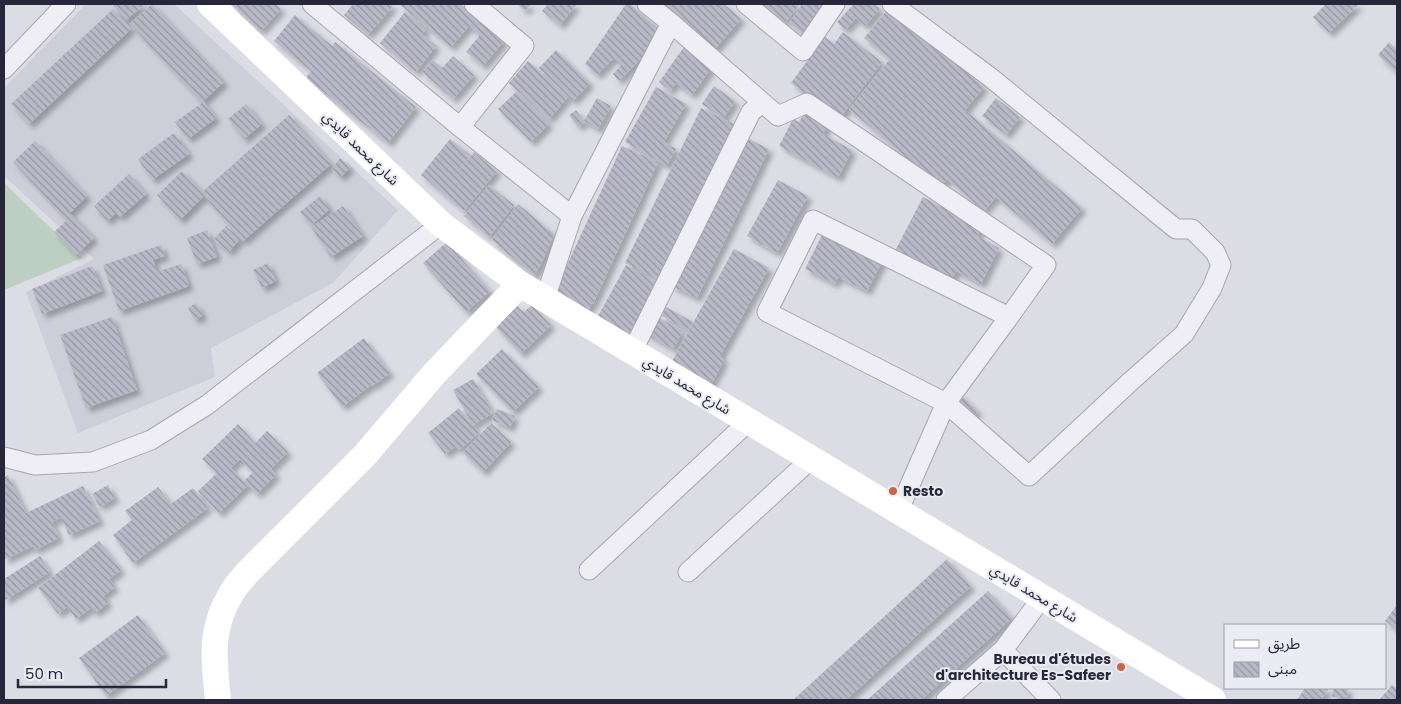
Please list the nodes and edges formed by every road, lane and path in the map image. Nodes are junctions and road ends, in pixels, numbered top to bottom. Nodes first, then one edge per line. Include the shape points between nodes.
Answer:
1 (210, 4) edge
2 (312, 4) edge
3 (474, 4) edge
4 (647, 4) edge
5 (746, 4) edge
6 (835, 4) edge
7 (892, 4) edge
8 (57, 7) edge
9 (671, 23) junction
10 (4, 69) edge
11 (762, 103) junction
12 (460, 127) junction
13 (572, 216) junction
14 (441, 224) junction
15 (520, 284) junction
16 (545, 299) junction
17 (1008, 317) junction
18 (632, 352) junction
19 (946, 404) junction
20 (748, 422) junction
21 (4, 457) edge
22 (811, 460) junction
23 (898, 512) junction
24 (589, 570) dead end
25 (688, 572) dead end
26 (1042, 598) junction
27 (1003, 650) junction
28 (218, 700) edge
29 (946, 700) edge
30 (1051, 700) edge
31 (1213, 700) edge

1 - 14 main road, شارع محمد قايدي
2 - 12 street
3 - 12 street via 524,46
4 - 9 street
5 - 6 street via 803,51
7 - 19 street via 990,77 1176,229 1192,229 1215,252 1221,265 1212,288 1184,334 1029,476
8 - 10 street
9 - 11 street
9 - 13 street
11 - 17 street via 778,116 807,103 1046,265
11 - 18 street via 751,112
12 - 13 street
13 - 16 street
14 - 15 main road, شارع محمد قايدي
14 - 21 street via 207,405 151,440 93,462 35,465
15 - 16 main road, شارع محمد قايدي
15 - 28 main road via 434,374 365,455 248,572 231,594 217,625 214,654
16 - 18 main road, شارع محمد قايدي
17 - 19 street
17 - 19 street via 814,220 767,312
18 - 20 main road, شارع محمد قايدي
19 - 23 street
20 - 22 main road, شارع محمد قايدي
20 - 24 street
22 - 23 main road, شارع محمد قايدي
22 - 25 street
23 - 26 main road, شارع محمد قايدي
26 - 27 street
26 - 31 main road, شارع محمد قايدي
27 - 29 street
27 - 30 street

